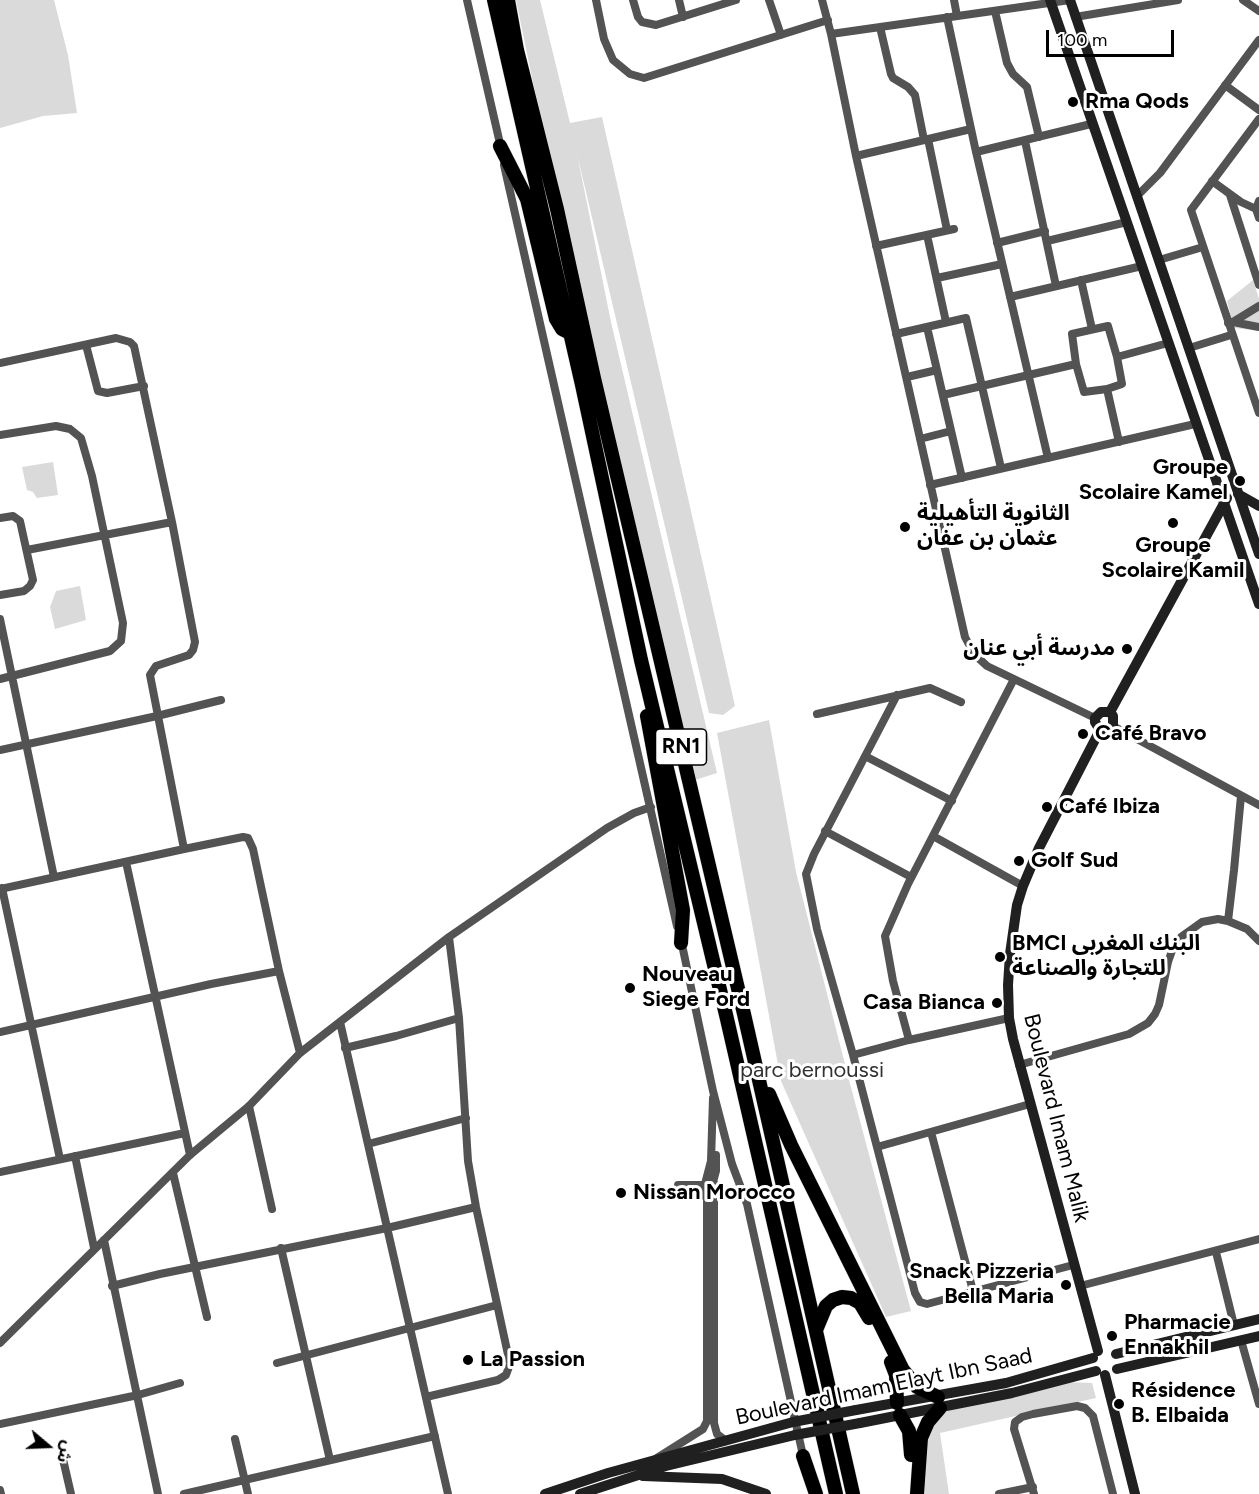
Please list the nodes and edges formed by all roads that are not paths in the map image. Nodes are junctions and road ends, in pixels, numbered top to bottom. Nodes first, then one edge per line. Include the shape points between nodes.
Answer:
1 (467, 0) edge
2 (494, 0) edge
3 (510, 0) edge
4 (596, 0) edge
5 (633, 0) edge
6 (679, 0) edge
7 (736, 0) edge
8 (770, 0) edge
9 (822, 0) edge
10 (954, 0) edge
11 (1070, 0) edge
12 (1178, 0) edge
13 (1243, 0) edge
14 (1050, 2) edge
15 (996, 11) junction
16 (1259, 11) edge
17 (957, 16) junction
18 (683, 17) junction
19 (947, 17) junction
20 (1075, 17) junction
21 (828, 21) junction
22 (880, 27) junction
23 (831, 34) junction
24 (781, 35) junction
25 (1259, 40) edge
26 (1225, 85) junction
27 (1259, 110) edge
28 (1259, 119) edge
29 (1091, 124) junction
30 (971, 129) junction
31 (1040, 137) junction
32 (926, 140) junction
33 (1025, 141) junction
34 (500, 146) junction
35 (976, 152) junction
36 (856, 156) junction
37 (1212, 181) junction
38 (1138, 195) junction
39 (1230, 195) junction
40 (1257, 205) edge
41 (1259, 218) edge
42 (1127, 222) junction
43 (1045, 231) junction
44 (927, 235) junction
45 (1047, 241) junction
46 (997, 243) junction
47 (876, 246) junction
48 (1203, 247) junction
49 (1159, 260) junction
50 (1002, 264) junction
51 (1142, 266) junction
52 (937, 278) junction
53 (1081, 280) junction
54 (1259, 285) edge
55 (1056, 286) junction
56 (1010, 297) junction
57 (1259, 306) edge
58 (946, 322) junction
59 (1230, 322) junction
60 (927, 327) junction
61 (1259, 327) edge
62 (1092, 329) junction
63 (570, 333) junction
64 (896, 334) junction
65 (1231, 335) junction
66 (1168, 343) junction
67 (86, 345) junction
68 (1189, 348) junction
69 (1117, 357) junction
70 (0, 363) edge
71 (1076, 364) junction
72 (937, 370) junction
73 (1028, 376) junction
74 (907, 377) junction
75 (144, 386) junction
76 (982, 386) junction
77 (1107, 389) junction
78 (943, 395) junction
79 (1259, 413) edge
80 (1196, 424) junction
81 (951, 431) junction
82 (0, 435) edge
83 (920, 439) junction
84 (1119, 442) junction
85 (1048, 458) junction
86 (1001, 468) junction
87 (962, 478) junction
88 (930, 485) junction
89 (1238, 494) junction
90 (1224, 501) junction
91 (1259, 506) edge
92 (0, 518) edge
93 (172, 522) junction
94 (104, 535) junction
95 (27, 550) junction
96 (1259, 554) edge
97 (0, 595) edge
98 (1259, 604) edge
99 (0, 619) edge
100 (641, 660) junction
101 (12, 676) junction
102 (0, 679) edge
103 (1014, 679) junction
104 (897, 695) junction
105 (220, 700) dead end
106 (961, 702) dead end
107 (1110, 712) junction
108 (817, 714) dead end
109 (157, 716) junction
110 (1095, 718) junction
111 (1113, 726) junction
112 (1100, 730) junction
113 (26, 746) junction
114 (0, 750) edge
115 (865, 756) junction
116 (1240, 796) junction
117 (952, 801) junction
118 (1259, 805) edge
119 (651, 807) junction
120 (825, 831) junction
121 (933, 836) junction
122 (184, 849) junction
123 (126, 861) junction
124 (54, 877) junction
125 (912, 877) junction
126 (1023, 886) junction
127 (1, 889) edge
128 (1228, 921) junction
129 (449, 937) junction
130 (1259, 941) edge
131 (681, 943) junction
132 (279, 971) junction
133 (155, 997) junction
134 (744, 1014) junction
135 (459, 1018) junction
136 (1009, 1018) junction
137 (340, 1022) junction
138 (31, 1025) junction
139 (0, 1032) edge
140 (909, 1040) junction
141 (345, 1048) junction
142 (300, 1053) junction
143 (853, 1055) junction
144 (1019, 1065) junction
145 (713, 1091) junction
146 (1030, 1104) junction
147 (249, 1106) junction
148 (466, 1118) junction
149 (931, 1132) junction
150 (185, 1133) junction
151 (368, 1144) junction
152 (877, 1147) junction
153 (190, 1155) junction
154 (75, 1156) junction
155 (60, 1159) junction
156 (0, 1172) edge
157 (173, 1173) junction
158 (678, 1189) dead end
159 (709, 1191) junction
160 (744, 1196) junction
161 (476, 1207) junction
162 (272, 1209) dead end
163 (387, 1228) junction
164 (1259, 1239) edge
165 (104, 1240) junction
166 (94, 1248) junction
167 (281, 1248) junction
168 (1216, 1252) junction
169 (1073, 1265) junction
170 (196, 1266) junction
171 (112, 1286) junction
172 (1080, 1286) junction
173 (973, 1291) junction
174 (497, 1305) junction
175 (207, 1317) dead end
176 (1259, 1319) edge
177 (1234, 1325) junction
178 (410, 1328) junction
179 (816, 1330) junction
180 (1259, 1336) edge
181 (1241, 1340) junction
182 (0, 1343) edge
183 (1116, 1354) junction
184 (1095, 1355) junction
185 (305, 1356) junction
186 (277, 1363) dead end
187 (1117, 1369) junction
188 (1101, 1373) junction
189 (180, 1383) dead end
190 (138, 1395) junction
191 (426, 1397) junction
192 (939, 1402) junction
193 (1259, 1404) edge
194 (898, 1409) junction
195 (0, 1424) edge
196 (435, 1436) junction
197 (236, 1439) dead end
198 (726, 1441) junction
199 (62, 1455) dead end
200 (803, 1456) joint
201 (656, 1459) junction
202 (330, 1460) junction
203 (847, 1468) junction
204 (637, 1476) junction
205 (245, 1481) junction
206 (1034, 1490) edge
207 (71, 1494) edge
208 (158, 1494) edge
209 (184, 1494) edge
210 (248, 1494) edge
211 (448, 1494) edge
212 (545, 1494) edge
213 (580, 1494) edge
214 (766, 1494) edge
215 (814, 1494) edge
216 (836, 1494) edge
217 (853, 1494) edge
218 (859, 1494) edge
219 (910, 1494) edge
220 (917, 1494) edge
221 (999, 1494) edge
222 (1113, 1494) edge
223 (1135, 1494) edge

1 - 34 street
2 - 63 highway, RN1
3 - 134 highway, RN1 via 517,50
4 - 24 street via 613,60 637,77 652,76
5 - 18 street via 642,22 656,25
6 - 18 street
7 - 18 street
8 - 24 street
9 - 21 street
10 - 17 street
11 - 14 street
11 - 20 street
12 - 20 street
13 - 16 street
14 - 15 street
14 - 29 street
15 - 17 street
15 - 31 street via 1009,68 1027,87
17 - 19 street
19 - 22 street
19 - 30 street
20 - 38 street
21 - 23 street
21 - 24 street
22 - 23 street
22 - 32 street via 891,74 915,95
23 - 36 street
25 - 26 street
26 - 27 street
26 - 38 street
28 - 37 street
29 - 31 street
29 - 42 street
30 - 32 street
30 - 35 street
31 - 33 street
32 - 36 street
32 - 44 street via 950,230
33 - 35 street
33 - 43 street
34 - 63 highway via 527,199 556,319
34 - 119 street
35 - 46 street
36 - 47 street
37 - 39 street
37 - 48 street via 1191,210
38 - 49 street
39 - 40 street
39 - 54 street
40 - 41 street
42 - 45 street
42 - 51 street
43 - 45 street
43 - 46 street
44 - 47 street
44 - 52 street
45 - 55 street
46 - 50 street
47 - 64 street
48 - 49 street
48 - 59 street
49 - 68 street
50 - 52 street
50 - 56 street
51 - 53 street
51 - 66 street
52 - 58 street
53 - 55 street
53 - 62 street
55 - 56 street
56 - 73 street
57 - 59 street
58 - 60 street
58 - 76 street via 963,318 967,321
59 - 61 street
59 - 65 street
60 - 64 street
60 - 72 street
62 - 69 street via 1108,326
62 - 71 street via 1071,334
63 - 100 highway, RN1
64 - 74 street
65 - 68 street
65 - 79 street
66 - 69 street
66 - 80 street
67 - 70 street
67 - 75 street via 116,338 130,342 138,355
67 - 75 street via 98,391
68 - 89 street
69 - 77 street via 1122,384
71 - 73 street
71 - 77 street via 1084,392
72 - 74 street
72 - 78 street
73 - 76 street
73 - 85 street
74 - 83 street
75 - 93 street
76 - 78 street
76 - 86 street
77 - 84 street
78 - 81 street
80 - 84 street
80 - 90 street
81 - 83 street
81 - 87 street
82 - 94 street via 56,426 78,434 92,476
83 - 88 street
84 - 85 street
85 - 86 street
86 - 87 street
87 - 88 street
88 - 103 street via 967,644 987,666
89 - 90 street
89 - 91 street
89 - 96 street
90 - 98 street
90 - 107 street
92 - 95 street via 13,516 20,521
93 - 94 street
93 - 109 street via 195,646 189,655 152,670
94 - 95 street
94 - 101 street via 123,623 121,641 110,651
95 - 97 street via 30,586 24,591
99 - 101 street
100 - 131 highway via 648,732 683,910
100 - 216 highway, RN1
101 - 102 street
101 - 113 street
103 - 110 street
103 - 117 street
104 - 106 street via 930,688
104 - 108 street
104 - 115 street
105 - 109 street
107 - 110 street via 1101,712
107 - 111 street
109 - 113 street
109 - 122 street
110 - 112 street
111 - 112 street via 1107,731
111 - 116 street
112 - 126 street, Boulevard Imam Malik
113 - 114 street
113 - 124 street
115 - 117 street
115 - 120 street
116 - 118 street
116 - 128 street
117 - 121 street
119 - 129 street via 607,828
119 - 131 street
120 - 125 street
120 - 143 street via 809,866 807,881
121 - 125 street
121 - 126 street
122 - 123 street
122 - 132 street via 243,837 250,840
123 - 124 street
123 - 133 street
124 - 127 street
125 - 140 street via 885,936
126 - 136 street, Boulevard Imam Malik via 1010,954
127 - 138 street
128 - 130 street via 1247,929
128 - 144 street via 1202,922 1181,937 1168,962 1159,1005 1148,1023 1129,1034
129 - 135 street
129 - 137 street
131 - 145 street
132 - 133 street
132 - 142 street
133 - 138 street
133 - 150 street
134 - 179 highway, RN1
134 - 192 highway via 778,1117 903,1370 917,1387
135 - 141 street
135 - 148 street
136 - 140 street
136 - 144 street, Boulevard Imam Malik
137 - 141 street
137 - 142 street
138 - 139 street
138 - 155 street
140 - 143 street
141 - 151 street
142 - 147 street
143 - 152 street
144 - 146 street, Boulevard Imam Malik
145 - 159 street via 716,1169
145 - 160 street
146 - 149 street
146 - 169 street, Boulevard Imam Malik
147 - 153 street
147 - 162 street
148 - 151 street
148 - 161 street via 466,1145
149 - 152 street
149 - 173 street
150 - 153 street
150 - 154 street
151 - 163 street
152 - 173 street via 917,1299 927,1304
153 - 157 street
154 - 155 street
154 - 166 street
155 - 156 street
157 - 165 street
157 - 170 street
158 - 159 street
159 - 160 street
159 - 198 street via 714,1423 717,1434
159 - 201 street via 707,1421 703,1429
160 - 200 street
161 - 163 street
161 - 174 street
163 - 167 street
163 - 178 street
164 - 168 street
165 - 166 street
165 - 171 street
166 - 182 street
167 - 170 street
167 - 185 street
168 - 172 street
168 - 177 street
169 - 172 street, Boulevard Imam Malik
169 - 173 street
170 - 171 street
170 - 175 street
171 - 190 street
172 - 184 street, Boulevard Imam Malik
174 - 178 street
174 - 191 street via 510,1357 506,1375
176 - 177 street
177 - 183 street
178 - 185 street
178 - 191 street
179 - 194 highway via 826,1306 833,1300 842,1297 860,1303 894,1368
179 - 203 highway, RN1
180 - 181 street
181 - 187 street
181 - 193 street
183 - 184 street via 1108,1348
183 - 187 street
184 - 188 street via 1094,1368
184 - 192 street, Boulevard Imam Elayt Ibn Saad
185 - 186 street
185 - 202 street
187 - 188 street
188 - 192 street, Boulevard Imam Elayt Ibn Saad via 1012,1393
188 - 223 street
189 - 190 street
190 - 195 street
190 - 208 street
191 - 196 street
192 - 194 street, Boulevard Imam Elayt Ibn Saad
192 - 220 highway via 921,1438
194 - 198 street, Boulevard Imam Elayt Ibn Saad, bridge via 856,1410
194 - 204 street, Boulevard Imam Elayt Ibn Saad, bridge via 860,1423 795,1435
194 - 219 highway via 911,1438
196 - 202 street
196 - 211 street
197 - 205 street
198 - 201 street, Boulevard Imam Elayt Ibn Saad
199 - 207 street
200 - 215 highway
201 - 212 street, Boulevard Imam Elayt Ibn Saad
202 - 205 street
203 - 217 highway, RN1
203 - 218 highway
204 - 213 street, Boulevard Imam Elayt Ibn Saad
204 - 214 street via 722,1479
205 - 209 street
205 - 210 street
206 - 221 street
206 - 222 street via 1014,1429 1017,1420 1077,1406 1093,1416

